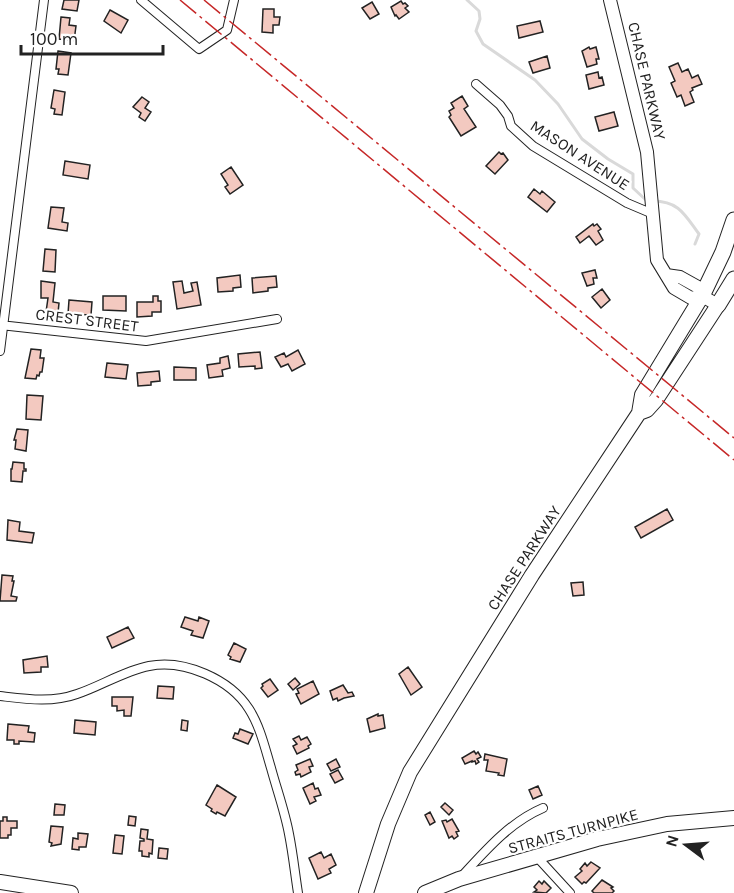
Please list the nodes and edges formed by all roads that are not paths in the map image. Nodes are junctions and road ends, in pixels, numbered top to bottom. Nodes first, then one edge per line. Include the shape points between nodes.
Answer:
1 (44, 0) edge
2 (141, 0) edge
3 (234, 0) edge
4 (610, 0) edge
5 (476, 84) dead end
6 (653, 205) junction
7 (734, 220) edge
8 (734, 279) edge
9 (702, 296) junction
10 (718, 305) junction
11 (277, 319) dead end
12 (1, 325) edge
13 (0, 351) edge
14 (639, 413) junction
15 (0, 696) edge
16 (543, 808) dead end
17 (734, 818) edge
18 (537, 857) junction
19 (459, 879) junction
20 (0, 882) edge
21 (71, 893) edge
22 (298, 893) edge
23 (366, 893) edge
24 (425, 893) edge
25 (570, 893) edge

1 - 12 street
2 - 3 street via 199,49 227,30
4 - 6 main road, CHASE PARKWAY via 646,145
5 - 6 street, MASON AVENUE via 500,105 511,126 533,146 627,203
6 - 9 main road, CHASE PARKWAY via 655,253 661,269 674,288 691,298
7 - 9 highway
8 - 10 highway
9 - 10 main road, CHASE PARKWAY
9 - 14 main road, CHASE PARKWAY via 642,395
10 - 14 main road, CHASE PARKWAY via 656,400
11 - 12 street, CREST STREET via 146,341
12 - 13 street
14 - 23 main road, CHASE PARKWAY via 532,575 410,772
15 - 22 street via 44,700 76,695 129,672 165,664 198,672 226,686 255,719 289,833
16 - 19 street via 509,828
17 - 18 main road, STRAITS TURNPIKE via 667,824
18 - 19 main road, STRAITS TURNPIKE
18 - 25 street
19 - 24 main road, STRAITS TURNPIKE
20 - 21 main road

